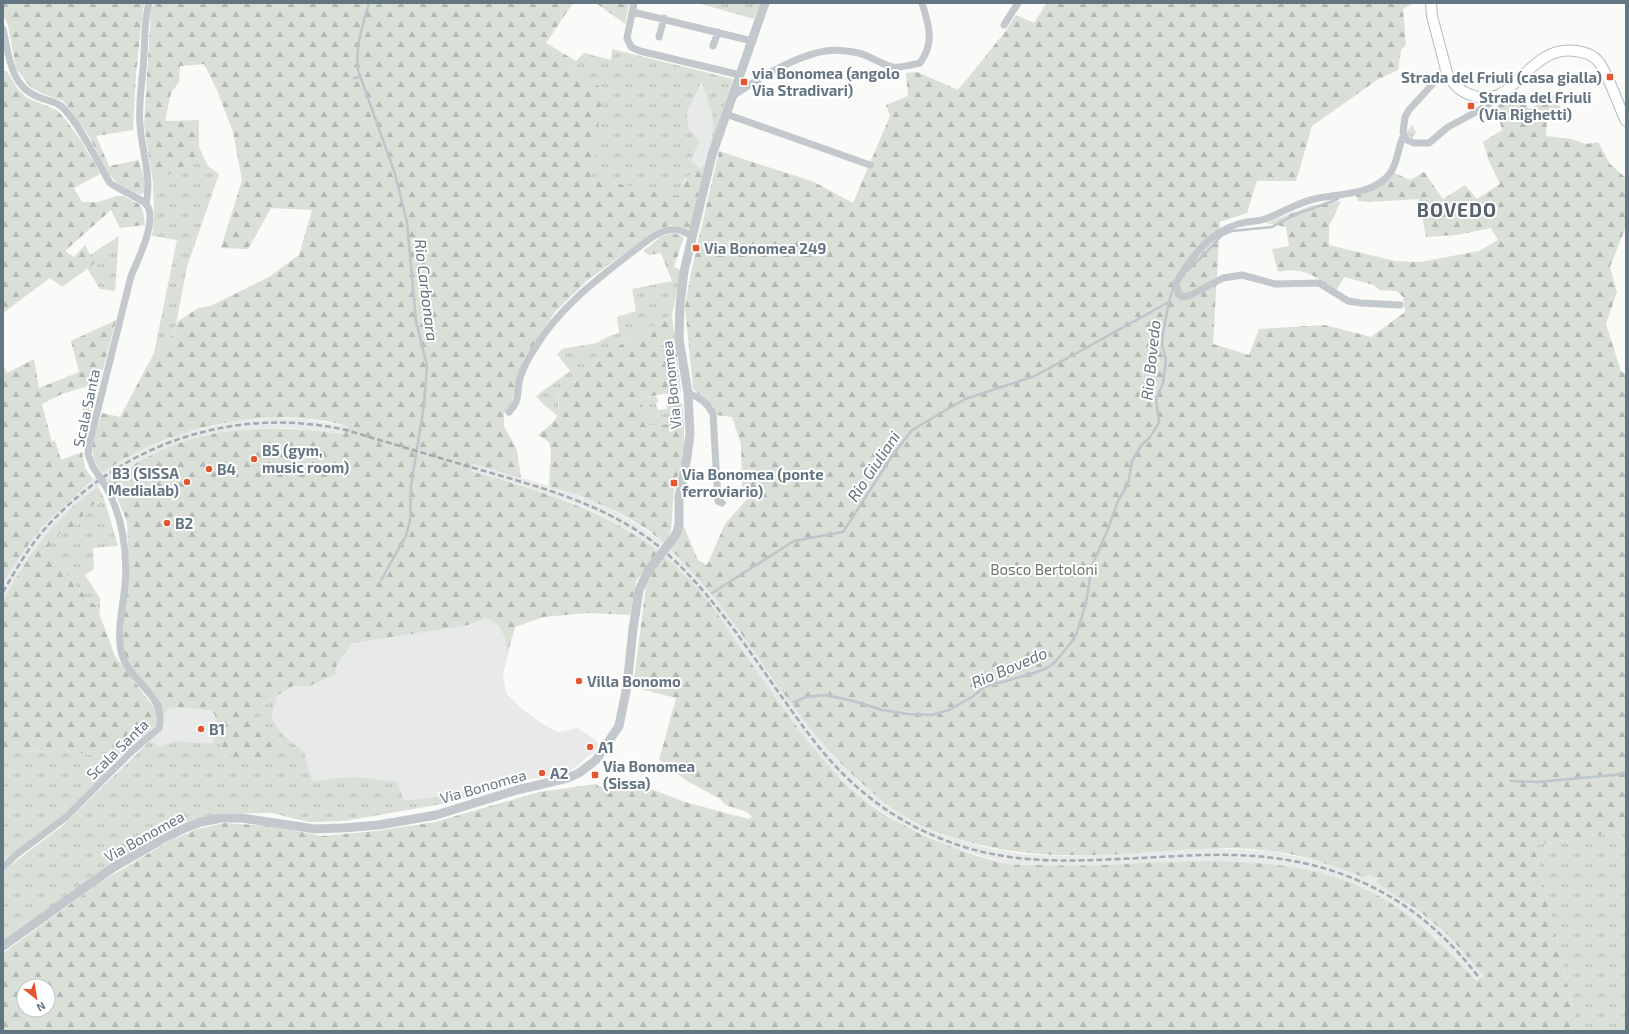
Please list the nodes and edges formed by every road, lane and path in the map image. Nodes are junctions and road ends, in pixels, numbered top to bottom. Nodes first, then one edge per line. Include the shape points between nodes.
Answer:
1 (149, 3) edge
2 (634, 3) edge
3 (765, 3) edge
4 (922, 3) edge
5 (1018, 3) edge
6 (1431, 3) edge
7 (633, 12) junction
8 (664, 18) junction
9 (1004, 25) dead end
10 (3, 29) edge
11 (718, 32) junction
12 (659, 37) dead end
13 (752, 42) junction
14 (713, 46) dead end
15 (1445, 66) junction
16 (740, 75) junction
17 (733, 96) junction
18 (1499, 96) junction
19 (726, 114) junction
20 (1626, 121) edge
21 (1404, 135) junction
22 (870, 165) dead end
23 (146, 204) junction
24 (692, 236) junction
25 (1400, 304) dead end
26 (688, 393) junction
27 (509, 412) dead end
28 (722, 503) dead end
29 (3, 867) edge
30 (3, 946) edge

1 - 23 street, Scala Santa via 140,95 140,125 149,188
2 - 7 street
3 - 13 street, Via Bonomea
4 - 17 street via 931,35 920,63 892,67 859,53 839,50 817,52 780,68
5 - 9 street
6 - 15 main road
7 - 8 street
7 - 16 street via 627,38 631,47
8 - 11 street
8 - 12 street
10 - 23 street via 12,70 20,85 38,97 59,104 86,139 110,183
11 - 13 street
11 - 14 street
13 - 16 street, Via Bonomea
15 - 18 main road via 1451,81 1464,93 1480,99
15 - 21 street via 1439,77 1409,110 1403,124
16 - 17 street, Via Bonomea
17 - 19 street, Via Bonomea
18 - 20 main road via 1542,58 1562,50 1583,52 1591,55 1601,66
18 - 21 street via 1448,127 1428,143 1414,143 1407,140
19 - 22 street
19 - 24 street, Via Bonomea via 712,155
21 - 25 street via 1392,170 1381,182 1352,192 1308,200 1266,219 1229,227 1204,244 1176,283 1178,294 1182,297 1189,296 1223,278 1242,275 1275,284 1319,283 1348,301 1361,304
23 - 29 street, Scala Santa, bridge via 149,209 149,226 142,252 131,276 88,454 119,518 124,545 122,656 160,710 160,728 132,751 65,818
24 - 26 street, Via Bonomea via 684,272 679,320 681,353
24 - 27 street via 680,230 663,231 574,298 535,347 520,378 515,405
26 - 28 street via 710,406 713,414 718,501
26 - 30 street, Via Bonomea, bridge via 690,440 678,497 677,532 648,571 639,590 620,726 596,760 568,778 517,790 436,815 379,825 315,829 242,818 221,818 197,823 114,867

